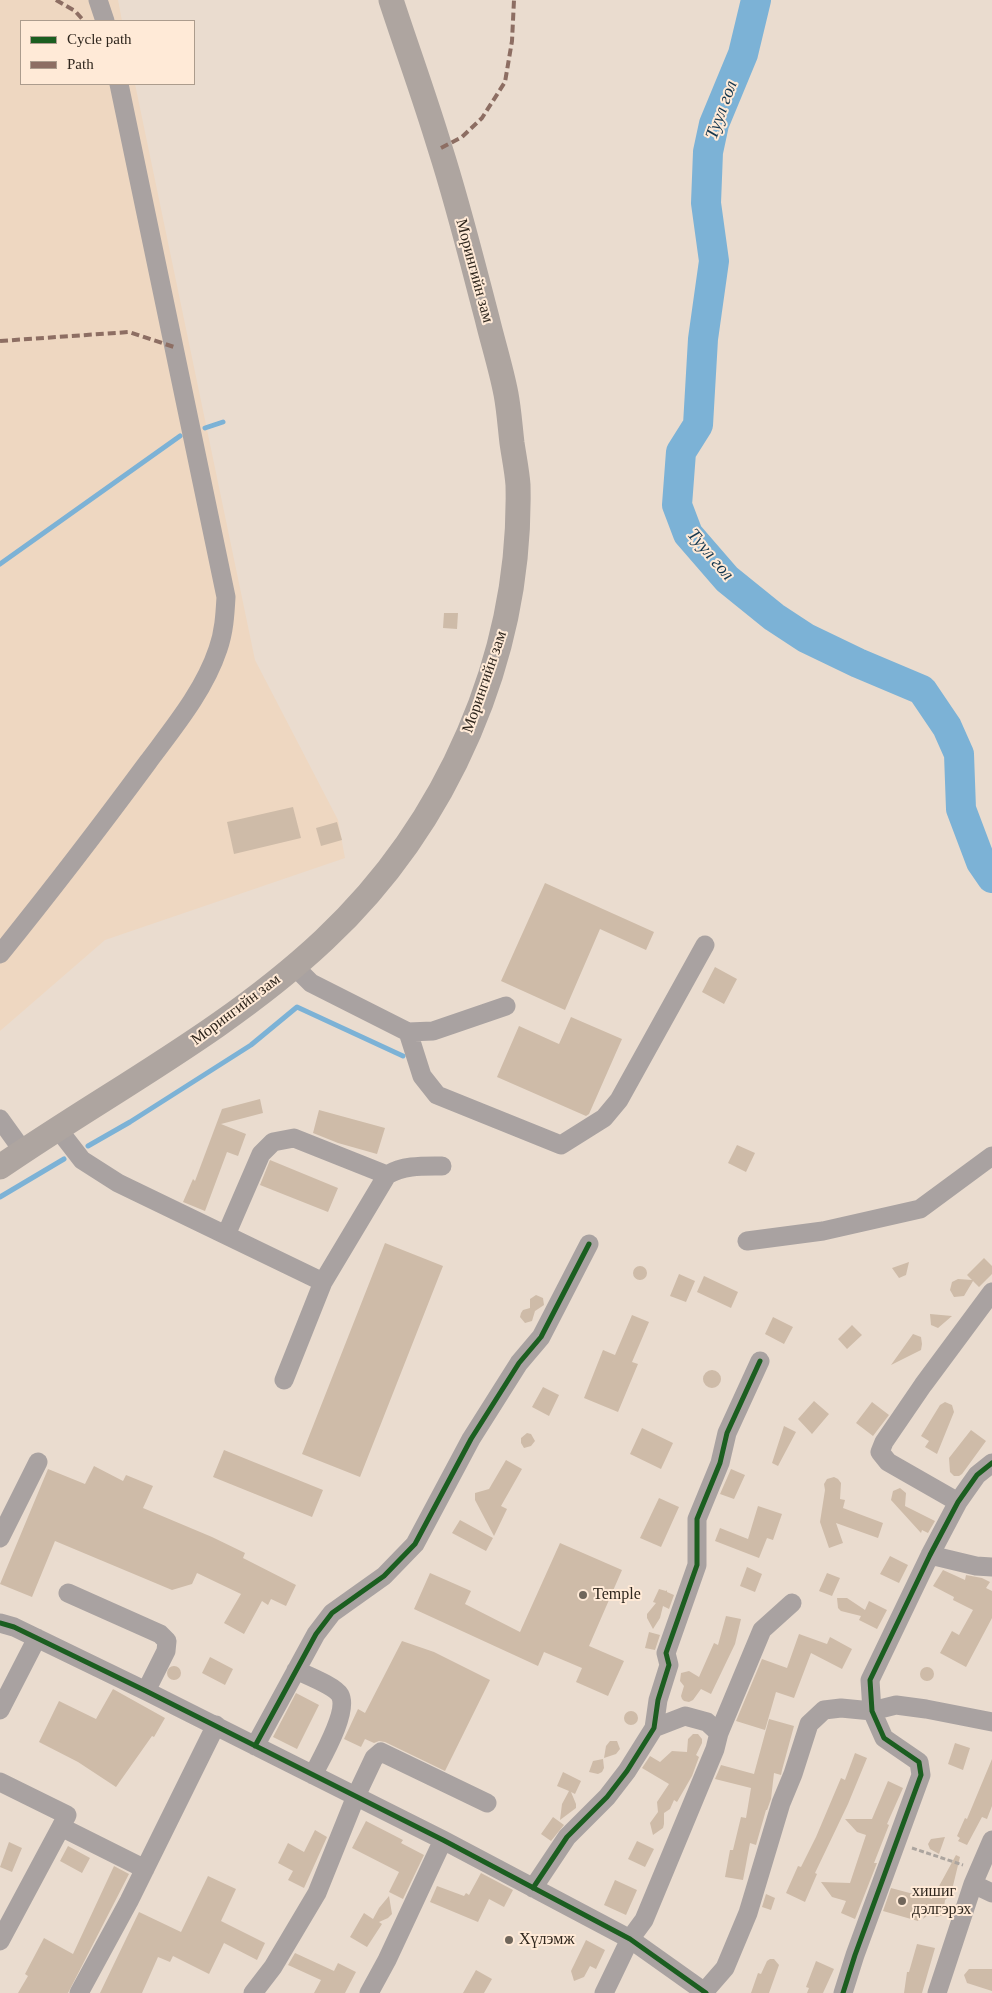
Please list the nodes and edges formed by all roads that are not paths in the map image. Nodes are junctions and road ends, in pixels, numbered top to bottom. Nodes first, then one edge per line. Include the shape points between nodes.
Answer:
1 (98, 0) edge
2 (391, 0) edge
3 (104, 20) edge
4 (119, 85) edge
5 (705, 945) dead end
6 (0, 954) edge
7 (294, 966) junction
8 (506, 1006) dead end
9 (408, 1032) junction
10 (0, 1118) edge
11 (58, 1129) junction
12 (23, 1151) junction
13 (992, 1156) edge
14 (442, 1166) dead end
15 (0, 1167) edge
16 (386, 1175) junction
17 (226, 1235) junction
18 (747, 1241) dead end
19 (589, 1244) dead end
20 (323, 1282) junction
21 (992, 1292) edge
22 (760, 1361) dead end
23 (284, 1380) dead end
24 (38, 1462) dead end
25 (992, 1463) edge
26 (958, 1502) junction
27 (0, 1538) edge
28 (930, 1555) junction
29 (992, 1568) edge
30 (68, 1594) dead end
31 (792, 1603) dead end
32 (0, 1623) edge
33 (38, 1638) junction
34 (296, 1670) junction
35 (146, 1690) junction
36 (0, 1710) edge
37 (872, 1711) junction
38 (992, 1722) edge
39 (216, 1725) junction
40 (654, 1728) junction
41 (719, 1733) junction
42 (254, 1746) junction
43 (313, 1775) junction
44 (0, 1782) edge
45 (356, 1796) junction
46 (487, 1803) dead end
47 (60, 1827) junction
48 (444, 1840) junction
49 (992, 1840) edge
50 (144, 1869) junction
51 (976, 1877) junction
52 (533, 1888) junction
53 (992, 1893) edge
54 (630, 1939) junction
55 (0, 1941) edge
56 (705, 1992) edge
57 (79, 1993) edge
58 (253, 1993) edge
59 (368, 1993) edge
60 (604, 1993) edge
61 (843, 1993) edge
62 (937, 1993) edge

1 - 3 street
2 - 7 main road, Морингийн зам via 441,148 506,393 518,482 511,594 497,656 479,710 430,807 398,856 357,907
4 - 6 street via 226,597 224,626 211,666 189,706 93,838
5 - 9 street via 619,1100 604,1118 561,1145 437,1095 422,1076
7 - 9 street via 311,983
7 - 11 main road, Морингийн зам via 233,1014 155,1068
8 - 9 street via 433,1032
10 - 12 street
11 - 12 main road, Морингийн зам
11 - 17 street via 82,1160 118,1183
12 - 15 main road, Морингийн зам
13 - 18 street via 920,1209 823,1232
14 - 16 street via 397,1169
16 - 17 street via 294,1138 274,1142 262,1154
16 - 20 street
17 - 20 street
19 - 34 street via 541,1337 519,1363 471,1439 415,1544 384,1576 332,1614 316,1634
20 - 23 street
21 - 26 street via 917,1393 880,1452 888,1462
22 - 40 street via 727,1433 720,1463 698,1519 697,1565 666,1654 669,1665 658,1700
24 - 27 street
25 - 26 street via 977,1475
26 - 28 street
28 - 29 street
28 - 37 street via 870,1680
30 - 35 street via 160,1634 168,1641
31 - 41 street via 762,1630
32 - 33 street
33 - 35 street
33 - 36 street
34 - 42 street
34 - 43 street via 340,1695 339,1720
35 - 39 street
37 - 38 street via 896,1706
37 - 56 street via 824,1710 809,1724 748,1913 724,1968
37 - 61 street via 884,1738 919,1762 921,1775
39 - 42 street
39 - 50 street
40 - 41 street via 685,1716 708,1722
40 - 52 street via 627,1771 607,1797 567,1837
41 - 54 street via 644,1920
42 - 43 street
43 - 45 street
44 - 47 street via 67,1815
45 - 46 street via 374,1758 381,1752
45 - 48 street
45 - 58 street via 318,1893 273,1967
47 - 50 street
47 - 55 street
48 - 52 street
48 - 59 street
49 - 51 street
50 - 57 street
51 - 53 street
51 - 62 street
52 - 54 street
54 - 56 street
54 - 60 street

